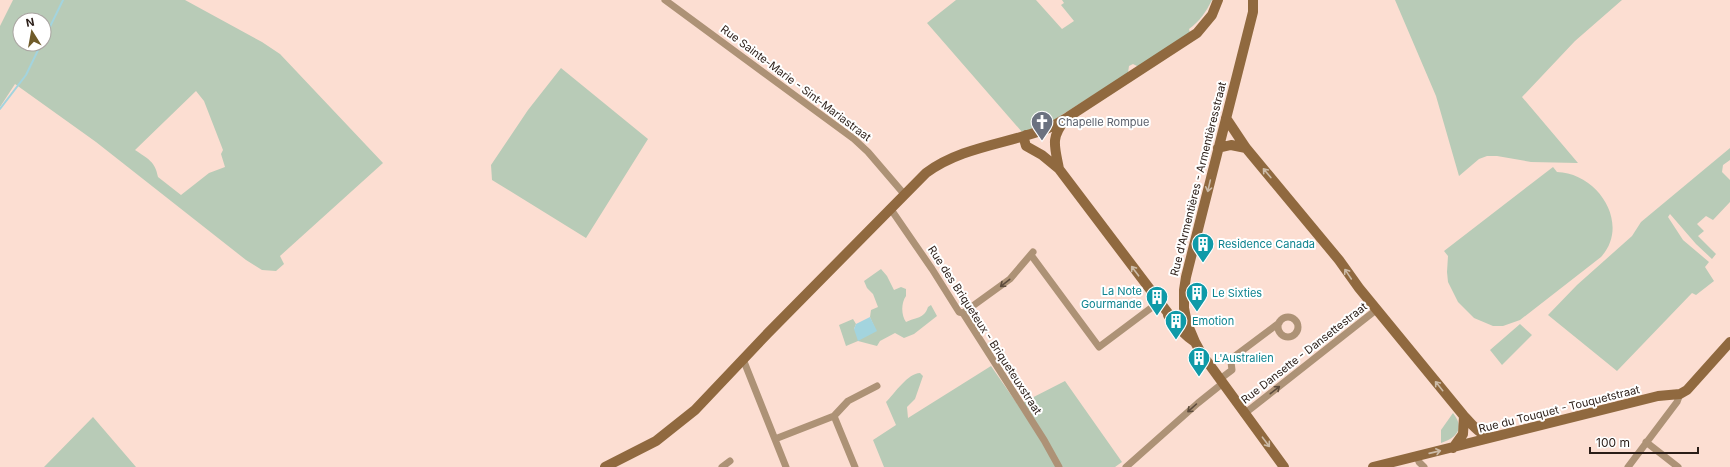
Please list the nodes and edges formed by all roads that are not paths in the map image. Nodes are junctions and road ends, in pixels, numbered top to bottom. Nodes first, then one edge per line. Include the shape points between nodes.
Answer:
1 (665, 0) edge
2 (1253, 0) edge
3 (1258, 0) edge
4 (1218, 3) edge
5 (1253, 12) junction
6 (1226, 118) junction
7 (1051, 131) junction
8 (1026, 135) junction
9 (995, 145) junction
10 (1026, 146) junction
11 (1055, 148) junction
12 (1218, 148) junction
13 (1246, 148) junction
14 (1042, 155) junction
15 (1059, 169) junction
16 (904, 194) junction
17 (890, 208) junction
18 (1159, 302) junction
19 (1184, 308) junction
20 (1376, 310) junction
21 (963, 313) junction
22 (1168, 313) junction
23 (1278, 323) dead end
24 (1195, 342) junction
25 (1730, 342) edge
26 (743, 359) junction
27 (1221, 381) junction
28 (877, 386) dead end
29 (1680, 394) junction
30 (1244, 414) junction
31 (834, 416) junction
32 (1464, 416) junction
33 (1493, 437) junction
34 (775, 439) junction
35 (1646, 442) junction
36 (1453, 448) junction
37 (1417, 456) junction
38 (730, 461) dead end
39 (605, 467) edge
40 (722, 467) edge
41 (786, 467) edge
42 (855, 467) edge
43 (1059, 467) edge
44 (1126, 467) edge
45 (1284, 467) edge
46 (1373, 467) edge
47 (1424, 467) edge
48 (1628, 467) edge
49 (1678, 467) edge

1 - 16 street, Rue Sainte-Marie - Sint-Mariastraat via 854,139
2 - 5 street
3 - 5 street
4 - 7 street via 1197,33 1068,117
5 - 6 street, Rue d'Armentières - Armentièresstraat
6 - 12 street, Rue d'Armentières - Armentièresstraat
6 - 13 street
7 - 8 street
7 - 11 street
8 - 9 street
8 - 10 street
9 - 10 street
9 - 16 street via 943,161
10 - 14 street
11 - 14 street
11 - 15 street
12 - 13 street
12 -> 19 street, Rue d'Armentières - Armentièresstraat via 1184,283
20 -> 13 street via 1339,260
14 - 15 street
18 -> 15 street
16 - 17 street
17 - 21 street, Rue des Briqueteux - Briqueteuxstraat via 954,305
17 - 26 street
18 -> 21 street via 1099,347 1032,253 1010,279
18 - 22 street
19 - 22 street
19 - 24 street, Rue d'Armentières - Armentièresstraat
30 -> 20 street, Rue Dansette - Dansettestraat
32 -> 20 street
21 - 43 street, Rue des Briqueteux - Briqueteuxstraat
22 - 24 street via 1179,330
23 - 27 street via 1235,356 1231,362 1232,370
24 - 27 street, Rue d'Armentières - Armentièresstraat
25 - 29 street via 1690,387
26 - 34 street
26 - 39 street via 679,424 656,441
27 - 30 street, Rue d'Armentières - Armentièresstraat
27 -> 44 street
28 - 31 street via 848,401
29 - 33 street, Rue du Touquet - Touquetstraat via 1658,396
29 - 35 street via 1677,402
30 -> 45 street, Rue d'Armentières - Armentièresstraat
31 - 34 street
31 - 42 street
32 - 33 street via 1480,432
32 - 36 street via 1463,434
33 - 36 street, Rue du Touquet - Touquetstraat
34 - 41 street
35 - 48 street
35 - 49 street
37 -> 36 street, Rue du Touquet - Touquetstraat
37 - 46 street, Rue du Touquet - Touquetstraat
37 - 47 street
38 - 40 street

